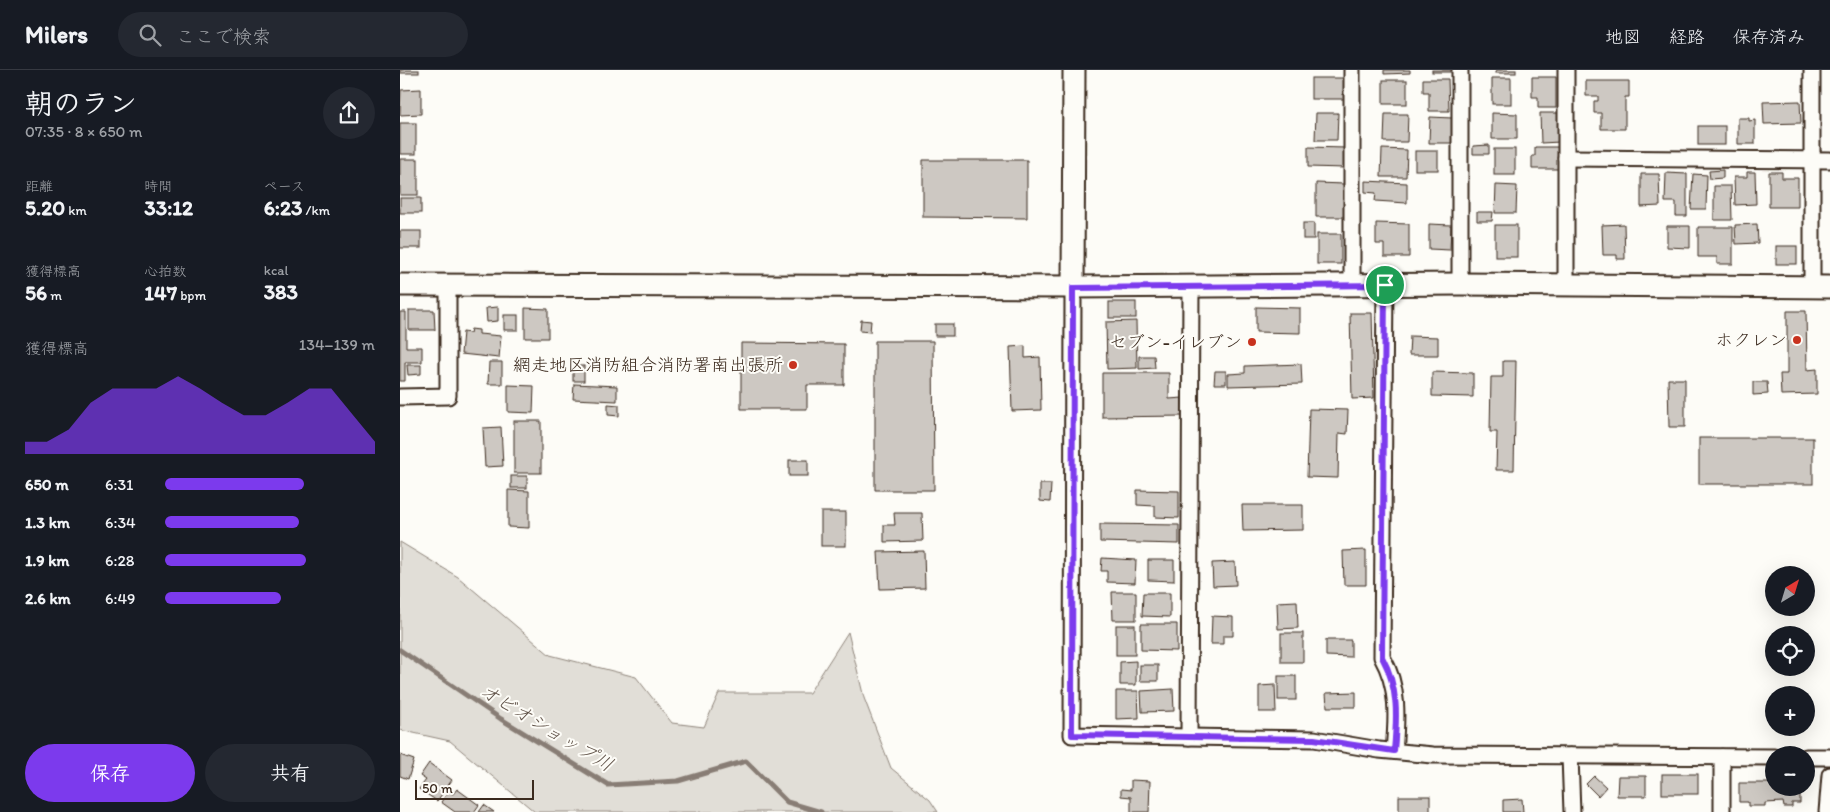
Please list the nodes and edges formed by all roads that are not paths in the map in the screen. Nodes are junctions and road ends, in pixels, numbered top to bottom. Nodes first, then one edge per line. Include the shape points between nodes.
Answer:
1 (1074, 70) edge
2 (1352, 70) edge
3 (1460, 70) edge
4 (1566, 70) edge
5 (1812, 70) edge
6 (1566, 158) junction
7 (1811, 160) junction
8 (1830, 160) edge
9 (1460, 284) junction
10 (400, 285) edge
11 (448, 285) junction
12 (1352, 285) junction
13 (1385, 285) junction
14 (1566, 285) junction
15 (1191, 286) junction
16 (1821, 286) edge
17 (1073, 288) junction
18 (400, 397) edge
19 (1189, 737) junction
20 (1394, 751) junction
21 (1570, 756) junction
22 (1722, 757) junction
23 (1765, 757) edge
24 (1815, 757) edge
25 (1830, 757) edge
26 (1830, 775) edge
27 (1572, 812) edge
28 (1722, 812) edge
29 (1828, 812) edge

1 - 17 street
2 - 12 street
3 - 9 street
4 - 6 street
5 - 7 street
6 - 7 street
6 - 14 street
7 - 8 street
7 - 16 street
9 - 13 street
9 - 14 street
10 - 11 street
11 - 17 street
11 - 18 street via 448,396
12 - 13 street
12 - 15 street
13 - 20 street via 1382,657 1394,691 1397,718
14 - 16 street
15 - 17 street
15 - 19 street
17 - 19 street via 1072,735
19 - 20 street via 1314,739
20 - 21 street via 1432,755
21 - 22 street
21 - 27 street
22 - 23 street
22 - 28 street
24 - 25 street
26 - 29 street

